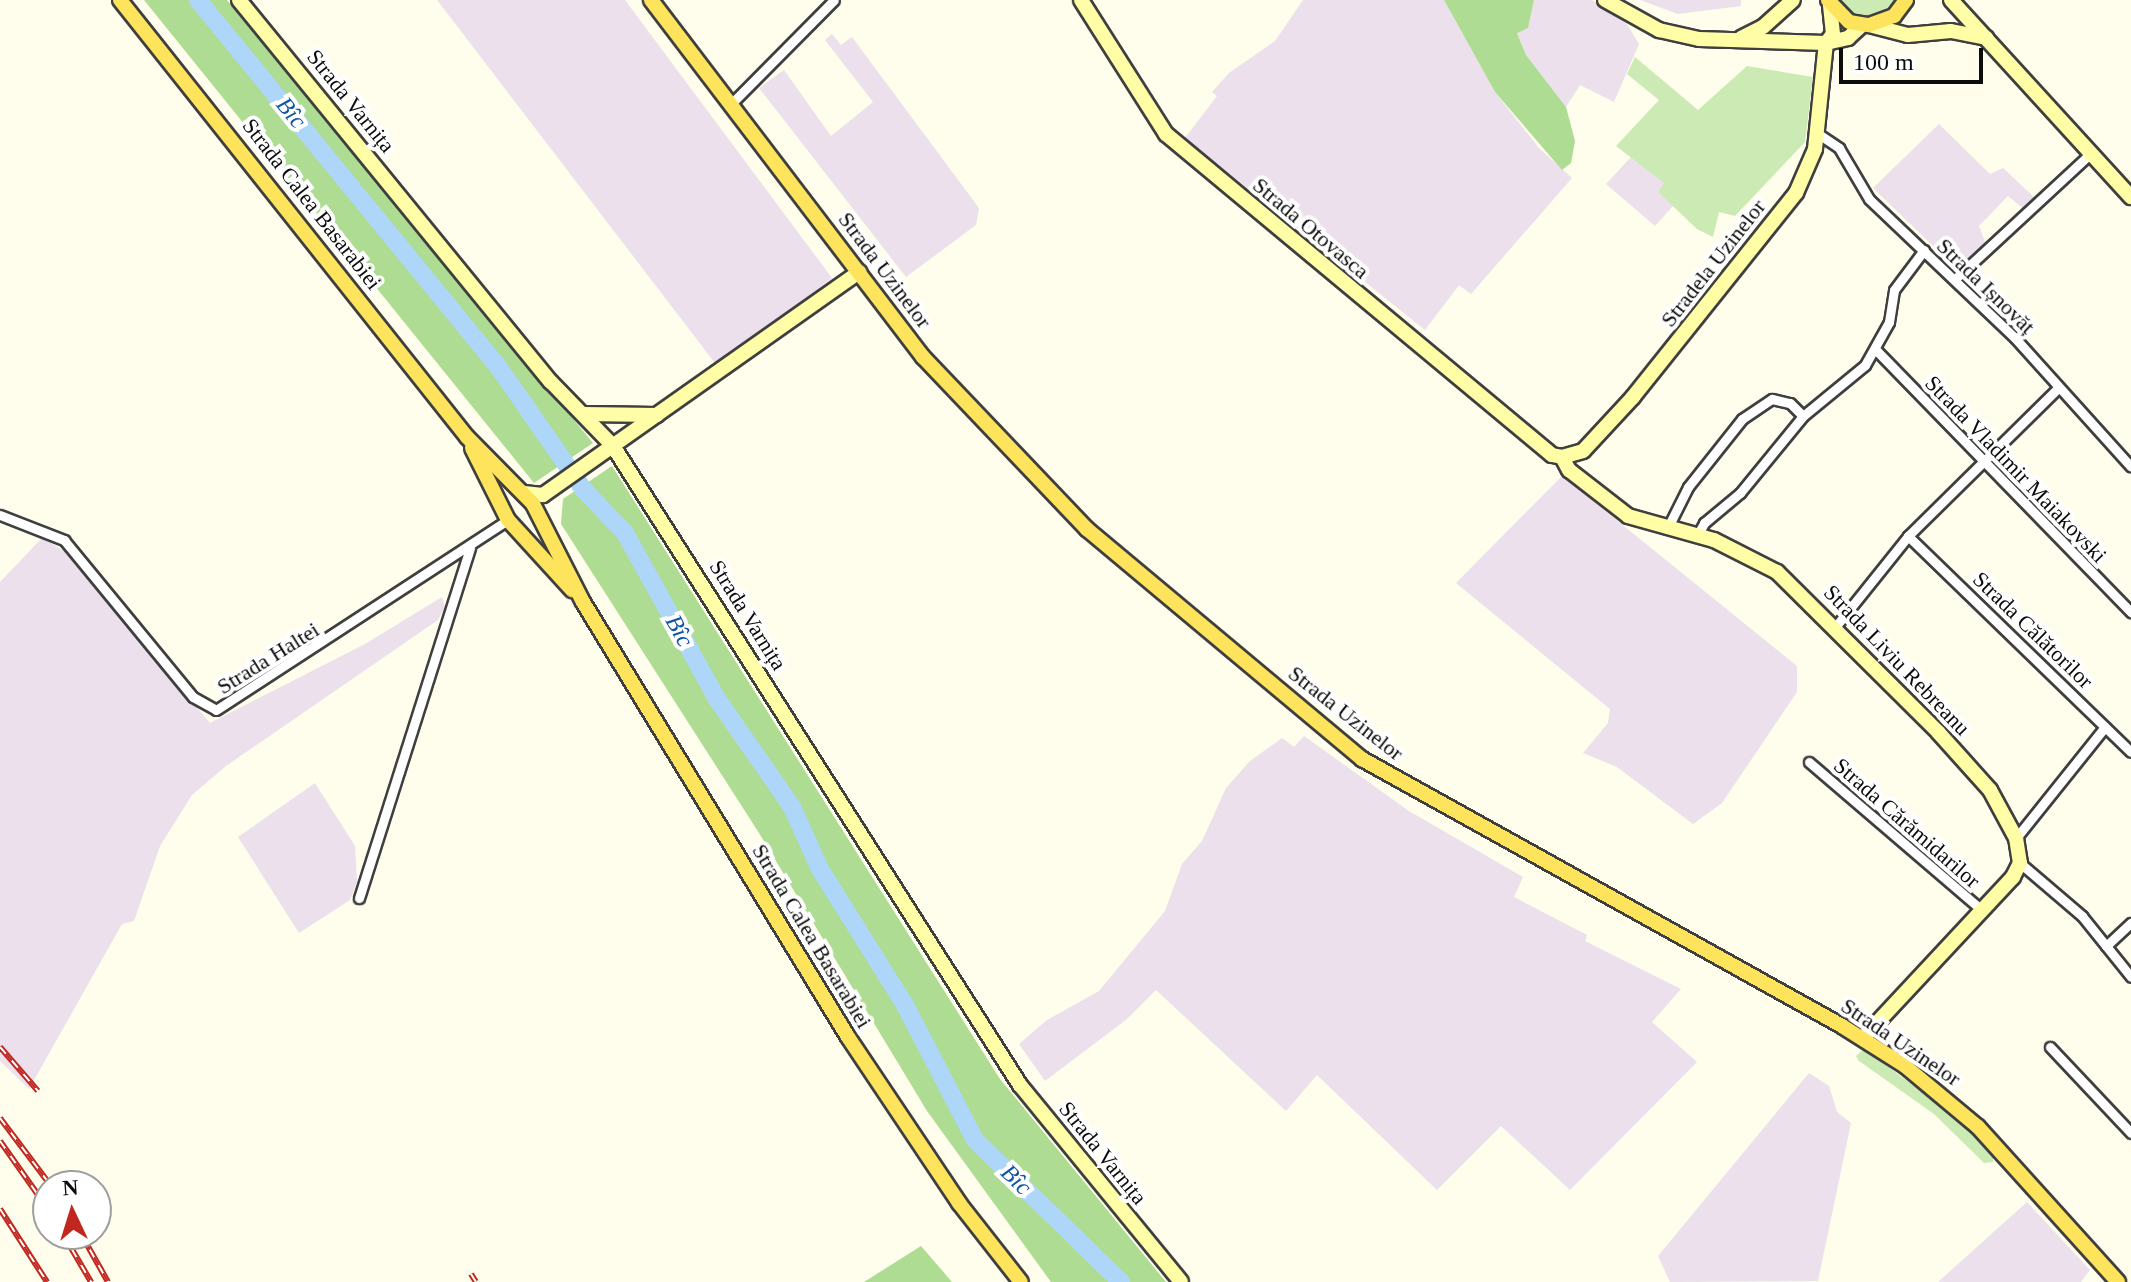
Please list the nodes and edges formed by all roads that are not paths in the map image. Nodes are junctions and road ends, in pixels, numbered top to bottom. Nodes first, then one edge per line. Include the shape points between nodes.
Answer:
1 (120, 0) edge
2 (239, 0) edge
3 (651, 0) edge
4 (834, 0) edge
5 (1081, 0) edge
6 (1605, 0) edge
7 (1793, 0) edge
8 (1906, 0) edge
9 (1951, 0) edge
10 (1829, 2) edge
11 (1866, 25) junction
12 (1986, 38) junction
13 (1733, 41) junction
14 (1826, 43) junction
15 (731, 104) junction
16 (1817, 133) junction
17 (2091, 153) junction
18 (2131, 197) edge
19 (1924, 250) junction
20 (859, 272) junction
21 (1956, 278) junction
22 (1876, 350) junction
23 (2056, 390) junction
24 (582, 414) junction
25 (662, 414) junction
26 (1803, 416) junction
27 (641, 429) junction
28 (467, 437) junction
29 (607, 450) junction
30 (1557, 456) junction
31 (1984, 465) junction
32 (2131, 467) edge
33 (631, 472) junction
34 (547, 492) junction
35 (524, 493) junction
36 (0, 515) edge
37 (539, 515) junction
38 (509, 519) junction
39 (1667, 529) junction
40 (1698, 534) junction
41 (1908, 536) junction
42 (470, 548) junction
43 (583, 602) junction
44 (2131, 612) edge
45 (1836, 626) junction
46 (2105, 727) junction
47 (2131, 752) edge
48 (1809, 762) dead end
49 (2016, 838) junction
50 (2020, 863) junction
51 (359, 898) dead end
52 (1983, 911) junction
53 (2131, 923) edge
54 (2106, 946) junction
55 (2131, 977) edge
56 (1863, 1038) junction
57 (2050, 1047) dead end
58 (2131, 1133) edge
59 (1021, 1282) edge
60 (1181, 1282) edge
61 (2118, 1282) edge

1 - 28 main road, Strada Calea Basarabiei
2 - 24 street, Strada Varnița
3 - 15 main road, Strada Uzinelor
4 - 15 street
5 - 30 street, Strada Otovasca via 1166,134
6 - 13 street via 1659,30
7 - 13 street via 1763,27
8 - 11 main road via 1894,16
9 - 12 street
10 - 11 main road via 1849,22
10 - 14 street, Stradela Uzinelor via 1833,34
11 - 12 street via 1908,35 1951,31
11 - 14 street via 1848,38
12 - 17 street
13 - 14 street
14 - 16 street, Stradela Uzinelor
15 - 20 main road, Strada Uzinelor
16 - 19 street, Strada Ișnovăț via 1839,148 1869,199
16 - 30 street, Stradela Uzinelor via 1809,169 1796,193 1682,338 1583,451
17 - 18 street
17 - 21 street
19 - 21 street, Strada Ișnovăț
19 - 22 street via 1894,290 1889,322
20 - 25 street
20 - 56 main road, Strada Uzinelor via 952,392 1087,529 1362,759
21 - 23 street, Strada Ișnovăț via 2037,362
22 - 26 street via 1847,384
22 - 31 street, Strada Vladimir Maiakovski
23 - 31 street
23 - 32 street, Strada Ișnovăț
24 - 25 street
24 - 29 street, Strada Varnița
25 - 27 street
26 - 39 street via 1782,400 1763,403 1748,414 1688,487
26 - 40 street via 1740,493
27 - 29 street
27 - 33 street via 630,451
28 - 35 main road, Strada Calea Basarabiei
28 - 38 main road, Strada Calea Basarabiei
29 - 33 street, Strada Varnița
29 - 34 street
30 - 39 street, Strada Liviu Rebreanu via 1628,516
31 - 41 street
31 - 44 street, Strada Vladimir Maiakovski
33 - 60 street, Strada Varnița via 1020,1085
34 - 35 street
34 - 37 street
35 - 37 main road, Strada Calea Basarabiei
35 - 38 main road
36 - 42 street, Strada Haltei via 64,540 193,697 216,710
37 - 38 main road
37 - 43 main road, Strada Calea Basarabiei
38 - 42 street, Strada Haltei
38 - 43 main road, Strada Calea Basarabiei
39 - 40 street, Strada Liviu Rebreanu
40 - 45 street, Strada Liviu Rebreanu via 1777,572
41 - 45 street
41 - 46 street, Strada Călătorilor
42 - 51 street
43 - 59 main road, Strada Calea Basarabiei via 848,1037 959,1203
45 - 49 street, Strada Liviu Rebreanu via 1990,790
46 - 47 street, Strada Călătorilor
46 - 49 street
48 - 52 street, Strada Cărămidarilor
49 - 50 street, Strada Liviu Rebreanu
50 - 52 street
50 - 54 street via 2082,916
52 - 56 street
53 - 54 street
54 - 55 street
56 - 61 main road, Strada Uzinelor via 1978,1127
57 - 58 street

